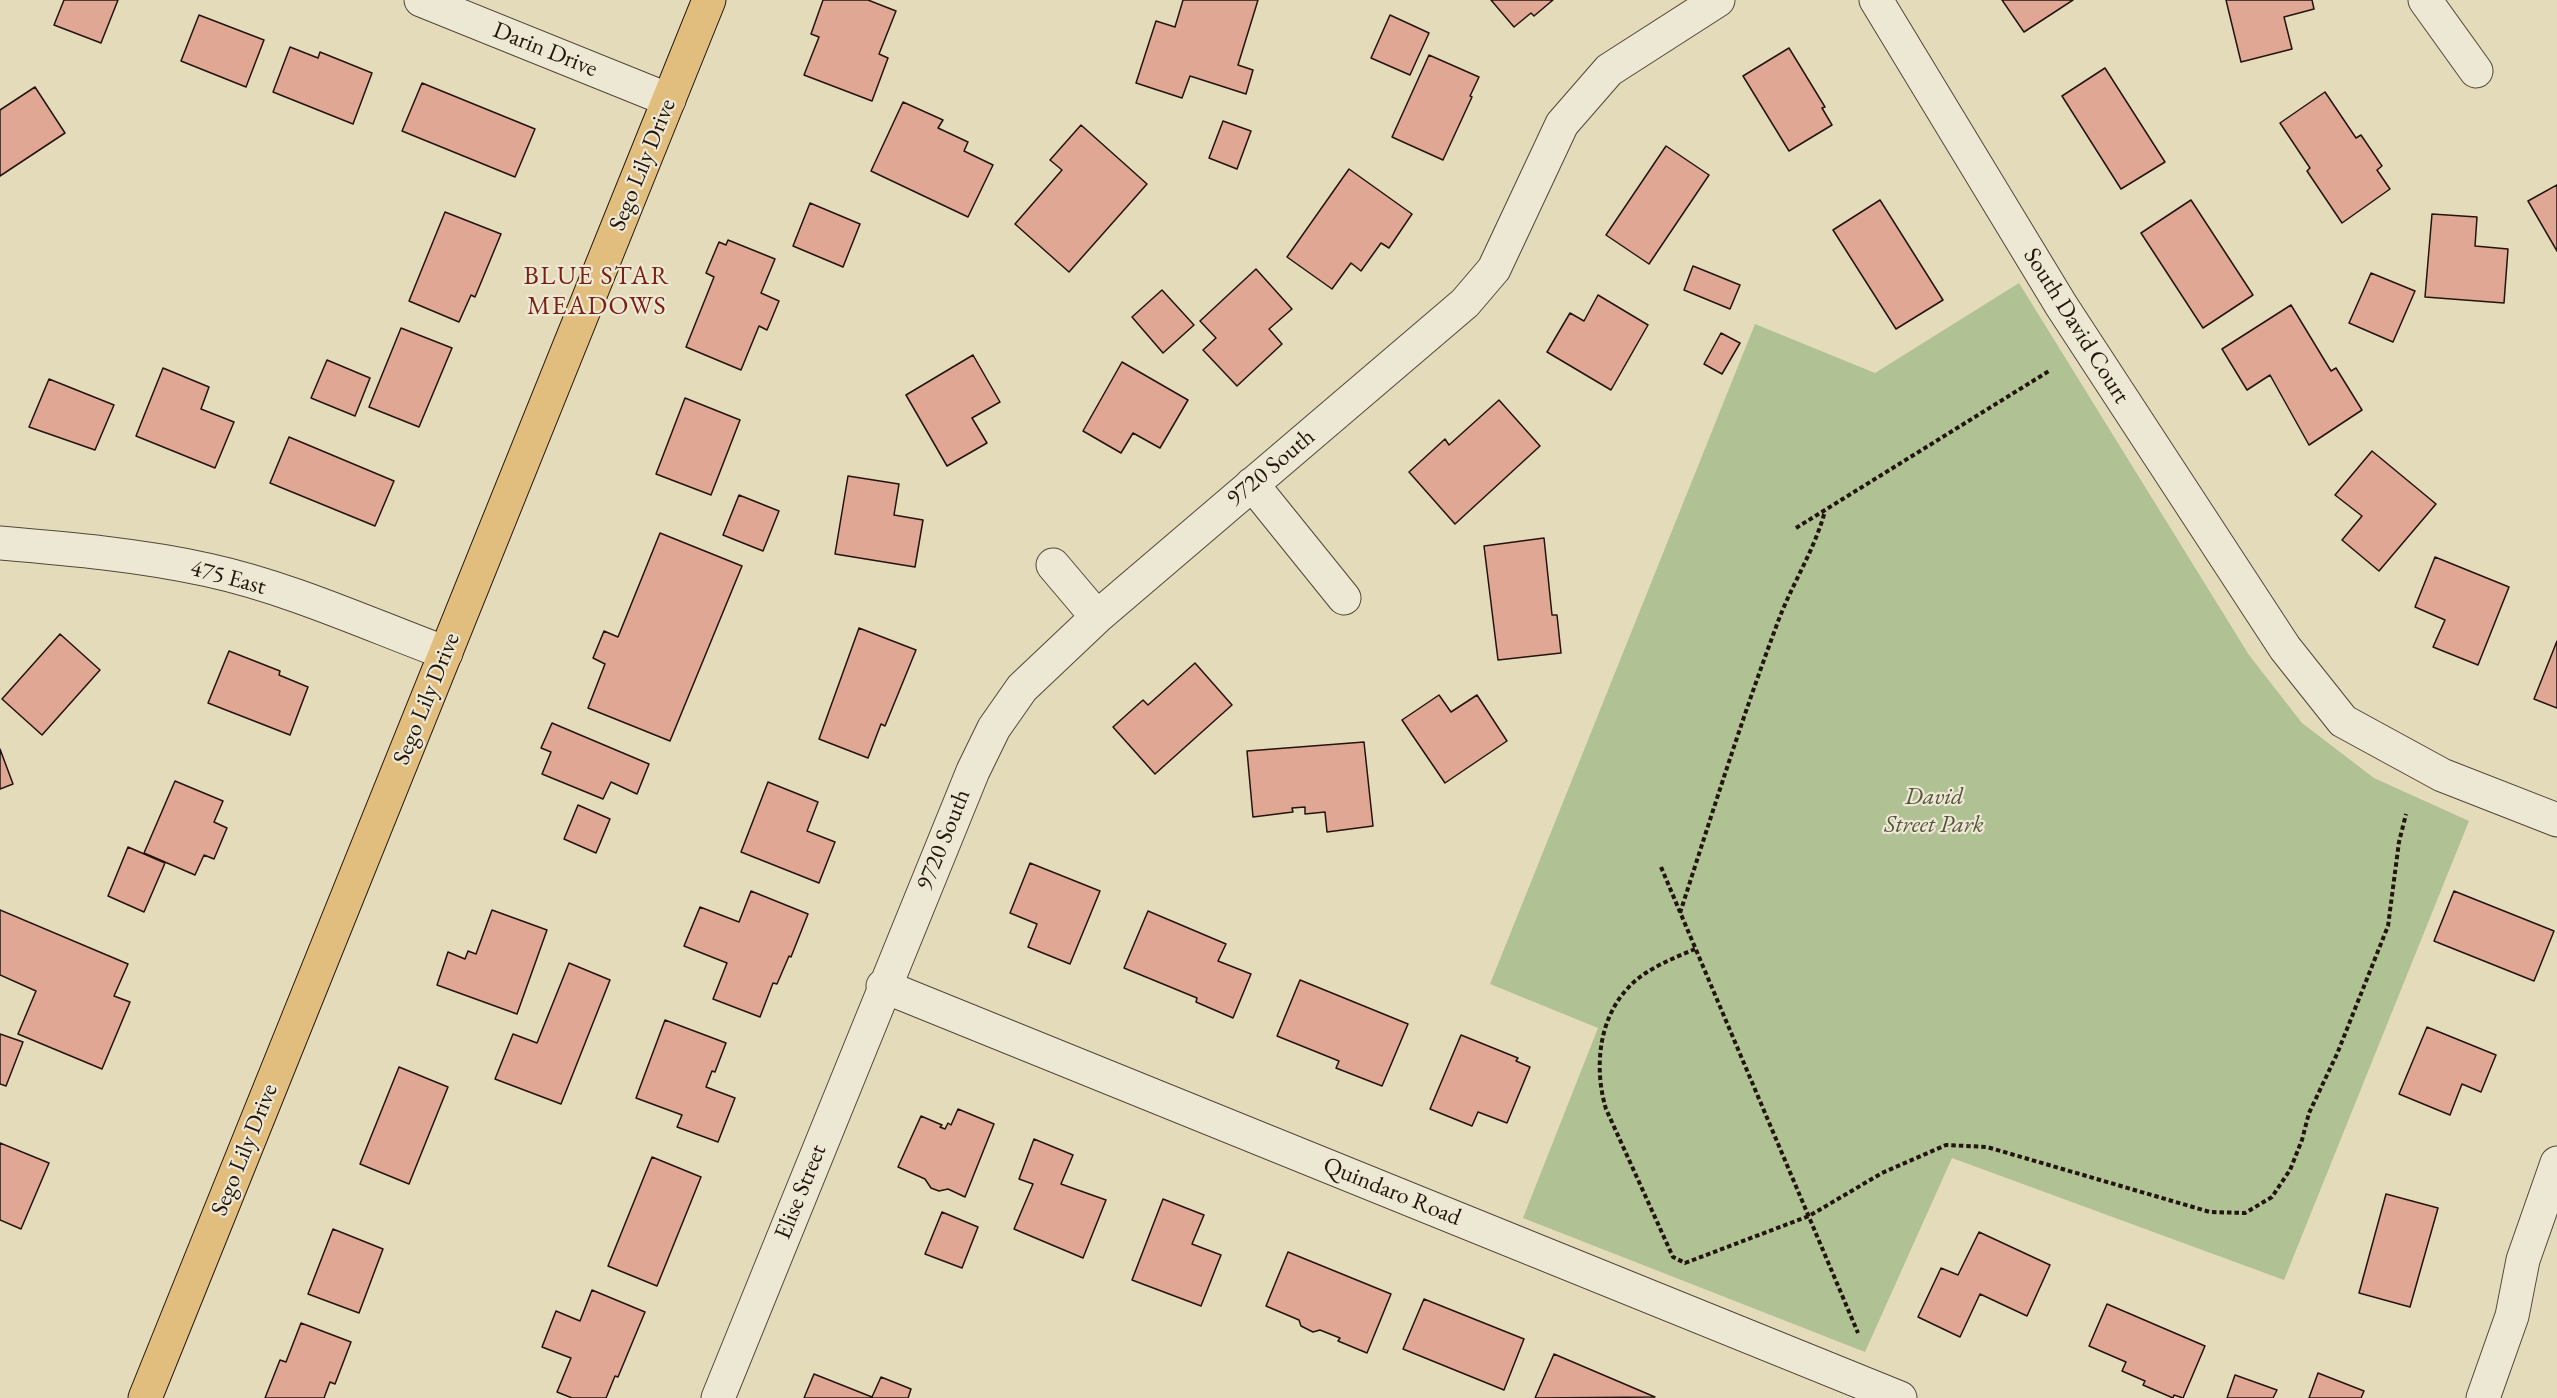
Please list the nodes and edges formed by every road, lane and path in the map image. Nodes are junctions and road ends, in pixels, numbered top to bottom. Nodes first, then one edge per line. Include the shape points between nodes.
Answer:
1 (421, 0) edge
2 (709, 0) edge
3 (1718, 0) edge
4 (1876, 0) edge
5 (2425, 0) edge
6 (2476, 71) dead end
7 (669, 100) junction
8 (2049, 371) dead end
9 (1252, 484) junction
10 (1826, 511) junction
11 (1796, 528) dead end
12 (0, 543) edge
13 (1053, 565) dead end
14 (1344, 598) dead end
15 (1096, 617) junction
16 (446, 653) junction
17 (2406, 814) dead end
18 (2557, 820) edge
19 (1661, 867) dead end
20 (1680, 914) junction
21 (1695, 949) junction
22 (883, 986) junction
23 (2557, 1163) edge
24 (1809, 1216) junction
25 (1858, 1333) dead end
26 (145, 1398) edge
27 (718, 1398) edge
28 (1900, 1398) edge
29 (2483, 1398) edge

1 - 7 street, Darin Drive
2 - 7 main road, Sego Lily Drive
3 - 9 street, 9720 South via 1609,70 1562,124 1494,269 1466,303
4 - 18 street, South David Court via 2061,305 2285,648 2343,721 2442,775
5 - 6 street
7 - 16 main road, Sego Lily Drive
8 - 10 path
9 - 14 street
9 - 15 street, 9720 South
10 - 11 path
10 - 20 path via 1817,541 1786,600 1756,678
12 - 16 street, 475 East via 108,552 210,570
13 - 15 street
15 - 22 street, 9720 South via 1022,688 994,728 972,771
16 - 26 main road, Sego Lily Drive
17 - 24 path via 2388,927 2337,1054 2308,1113 2290,1170 2272,1197 2245,1213 2210,1212 1987,1147 1946,1145 1882,1173
19 - 20 path
20 - 21 path
21 - 24 path
21 - 24 path via 1659,965 1628,988 1607,1022 1598,1057 1606,1109 1673,1257 1685,1263
22 - 27 street, Elise Street
22 - 28 street, Quindaro Road
23 - 29 street via 2523,1260 2512,1316
24 - 25 path

